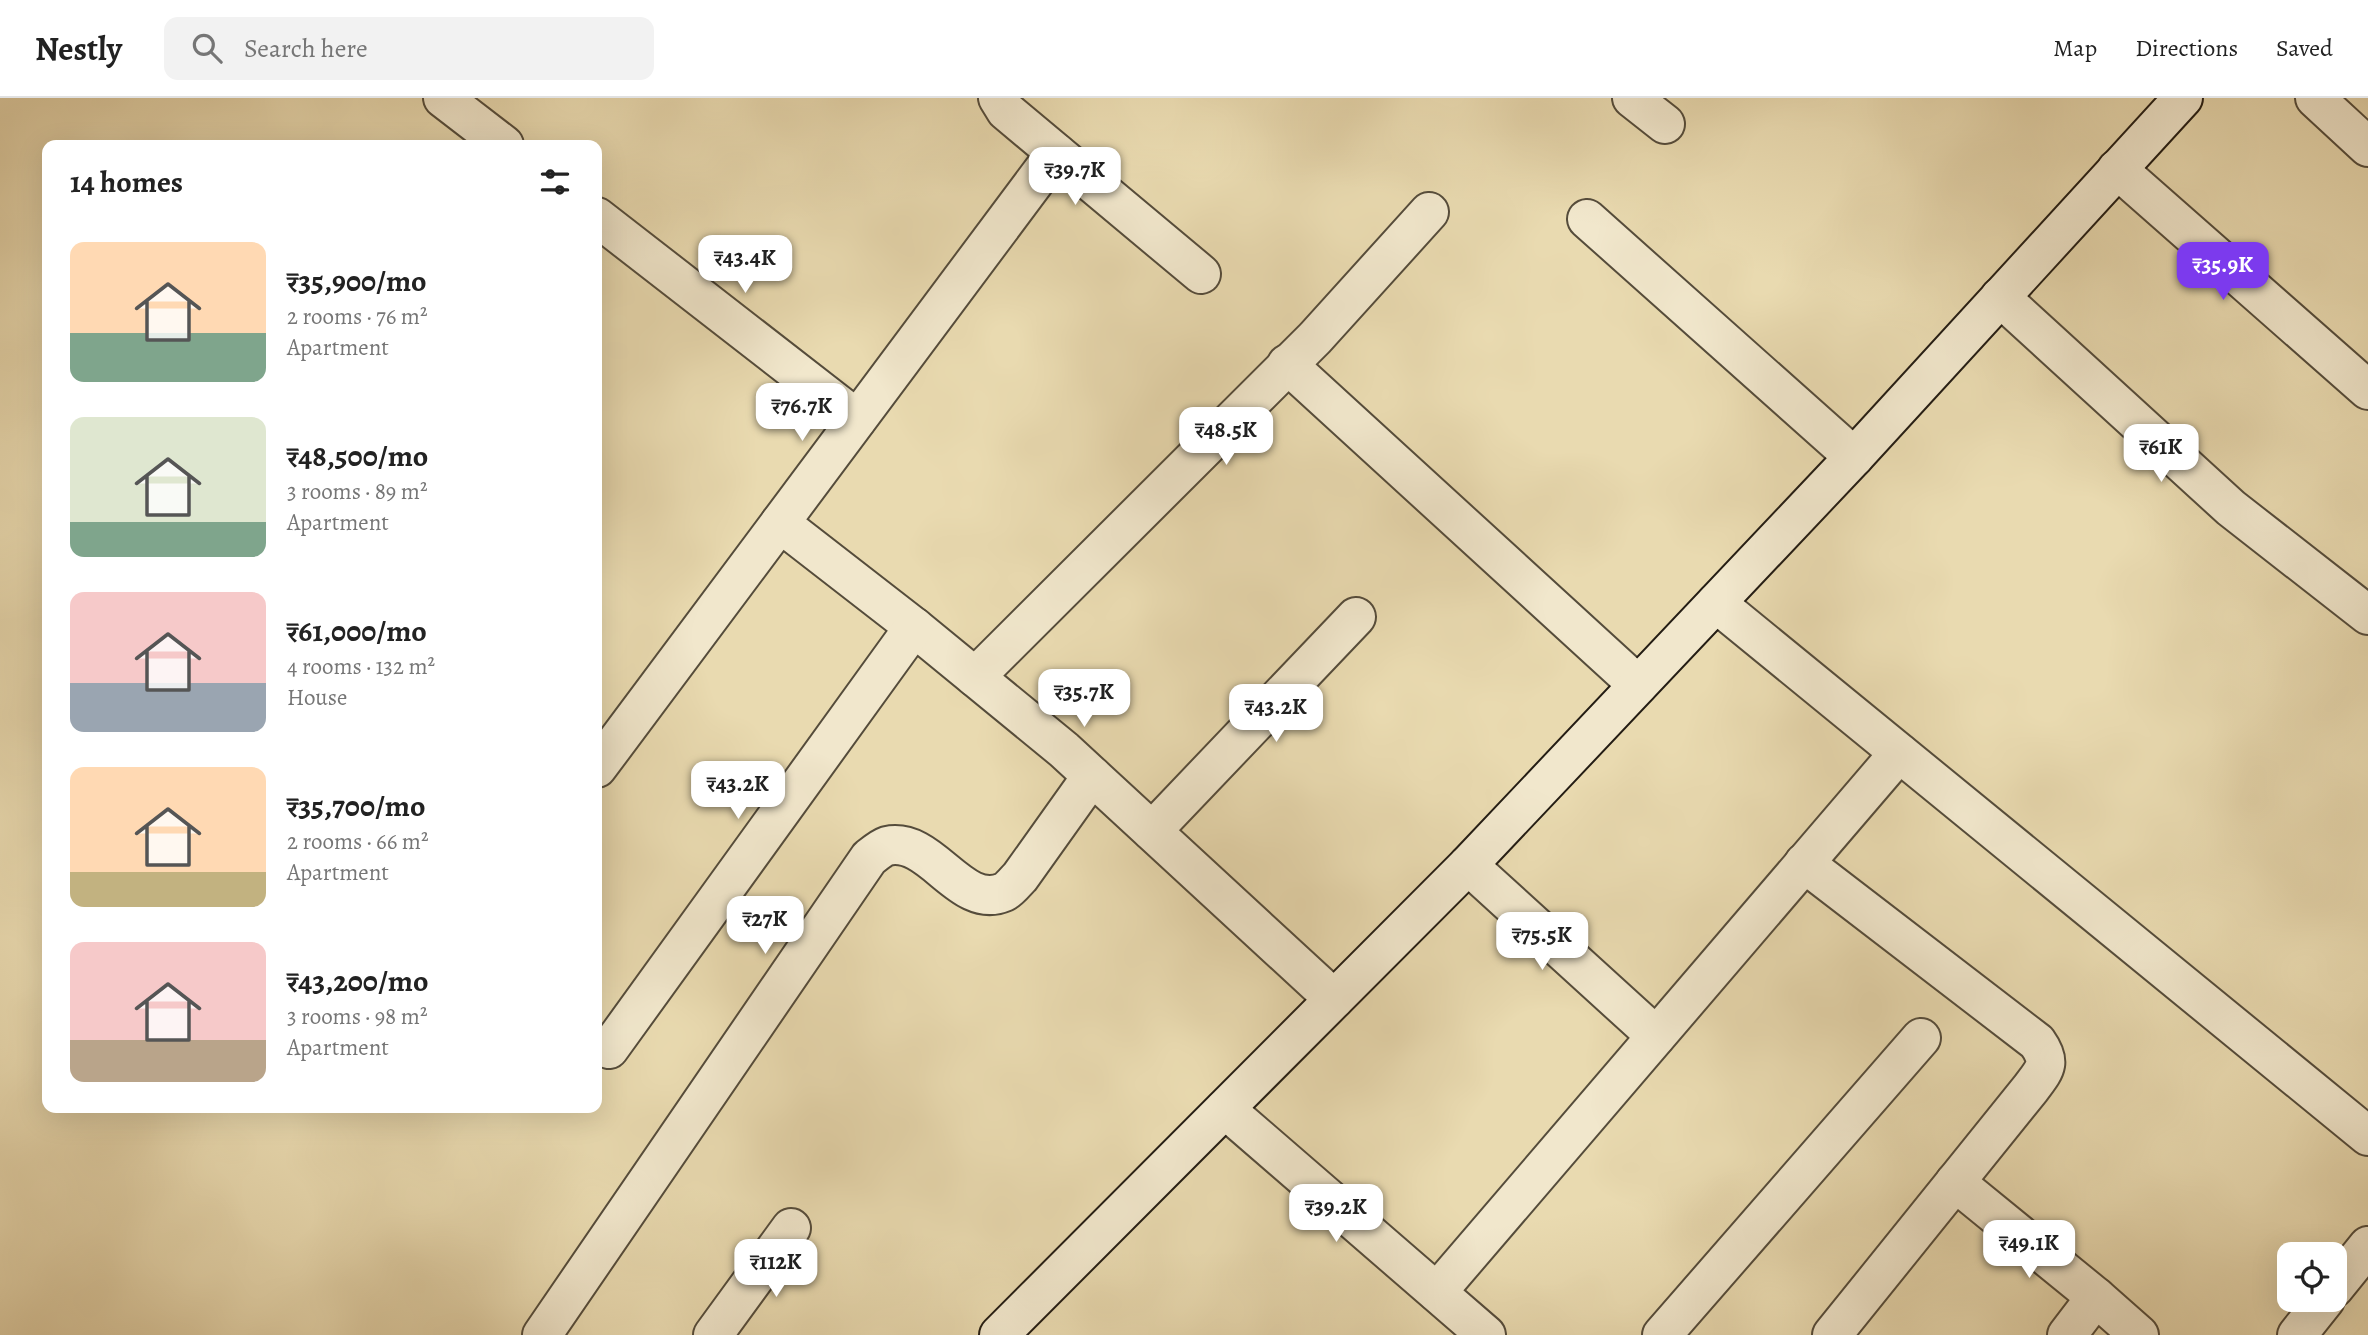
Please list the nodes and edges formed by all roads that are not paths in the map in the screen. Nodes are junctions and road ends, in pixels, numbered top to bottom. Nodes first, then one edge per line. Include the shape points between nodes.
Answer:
1 (443, 98) edge
2 (998, 98) edge
3 (1632, 98) edge
4 (2183, 98) edge
5 (2315, 98) edge
6 (1665, 124) dead end
7 (498, 140) edge
8 (2368, 147) edge
9 (1056, 153) junction
10 (2117, 169) junction
11 (1429, 212) dead end
12 (1587, 219) dead end
13 (602, 221) edge
14 (1201, 274) dead end
15 (2000, 297) junction
16 (1287, 364) junction
17 (2368, 390) edge
18 (857, 419) junction
19 (1854, 457) junction
20 (780, 523) junction
21 (1716, 603) junction
22 (2368, 615) edge
23 (1356, 617) dead end
24 (914, 627) junction
25 (975, 677) junction
26 (1639, 685) junction
27 (1899, 753) junction
28 (602, 761) edge
29 (1092, 776) junction
30 (1152, 831) junction
31 (1804, 863) junction
32 (1468, 865) junction
33 (1334, 999) junction
34 (1656, 1036) junction
35 (1921, 1038) dead end
36 (609, 1049) dead end
37 (1224, 1109) junction
38 (2368, 1136) edge
39 (1955, 1182) junction
40 (791, 1228) dead end
41 (2368, 1246) edge
42 (2347, 1272) edge
43 (1437, 1292) junction
44 (2096, 1297) junction
45 (2315, 1312) edge
46 (542, 1335) edge
47 (713, 1335) edge
48 (999, 1335) edge
49 (1486, 1335) edge
50 (1662, 1335) edge
51 (1832, 1335) edge
52 (2067, 1335) edge
53 (2139, 1335) edge
54 (2297, 1335) edge

1 - 7 street
2 - 9 street via 1006,111
3 - 6 street
4 - 10 street
5 - 8 street
9 - 14 street
9 - 18 street
10 - 15 street
10 - 17 street
11 - 16 street
12 - 19 street
13 - 18 street
15 - 19 street
15 - 22 street via 2231,508
16 - 25 street
16 - 26 street
18 - 20 street
19 - 21 street
20 - 24 street
20 - 28 street
21 - 26 street
21 - 27 street
23 - 30 street
24 - 25 street
24 - 36 street
25 - 29 street
26 - 32 street
27 - 31 street
27 - 38 street
29 - 30 street
29 - 46 street via 1006,891 986,896 902,846 886,846 869,858
30 - 33 street
31 - 34 street
31 - 39 street via 2037,1042 2046,1055 2045,1069
32 - 33 street
32 - 34 street
33 - 37 street
34 - 43 street
35 - 50 street
37 - 43 street
37 - 48 street
39 - 44 street
39 - 51 street
40 - 47 street
41 - 42 street
43 - 49 street
44 - 52 street
44 - 53 street
45 - 54 street

